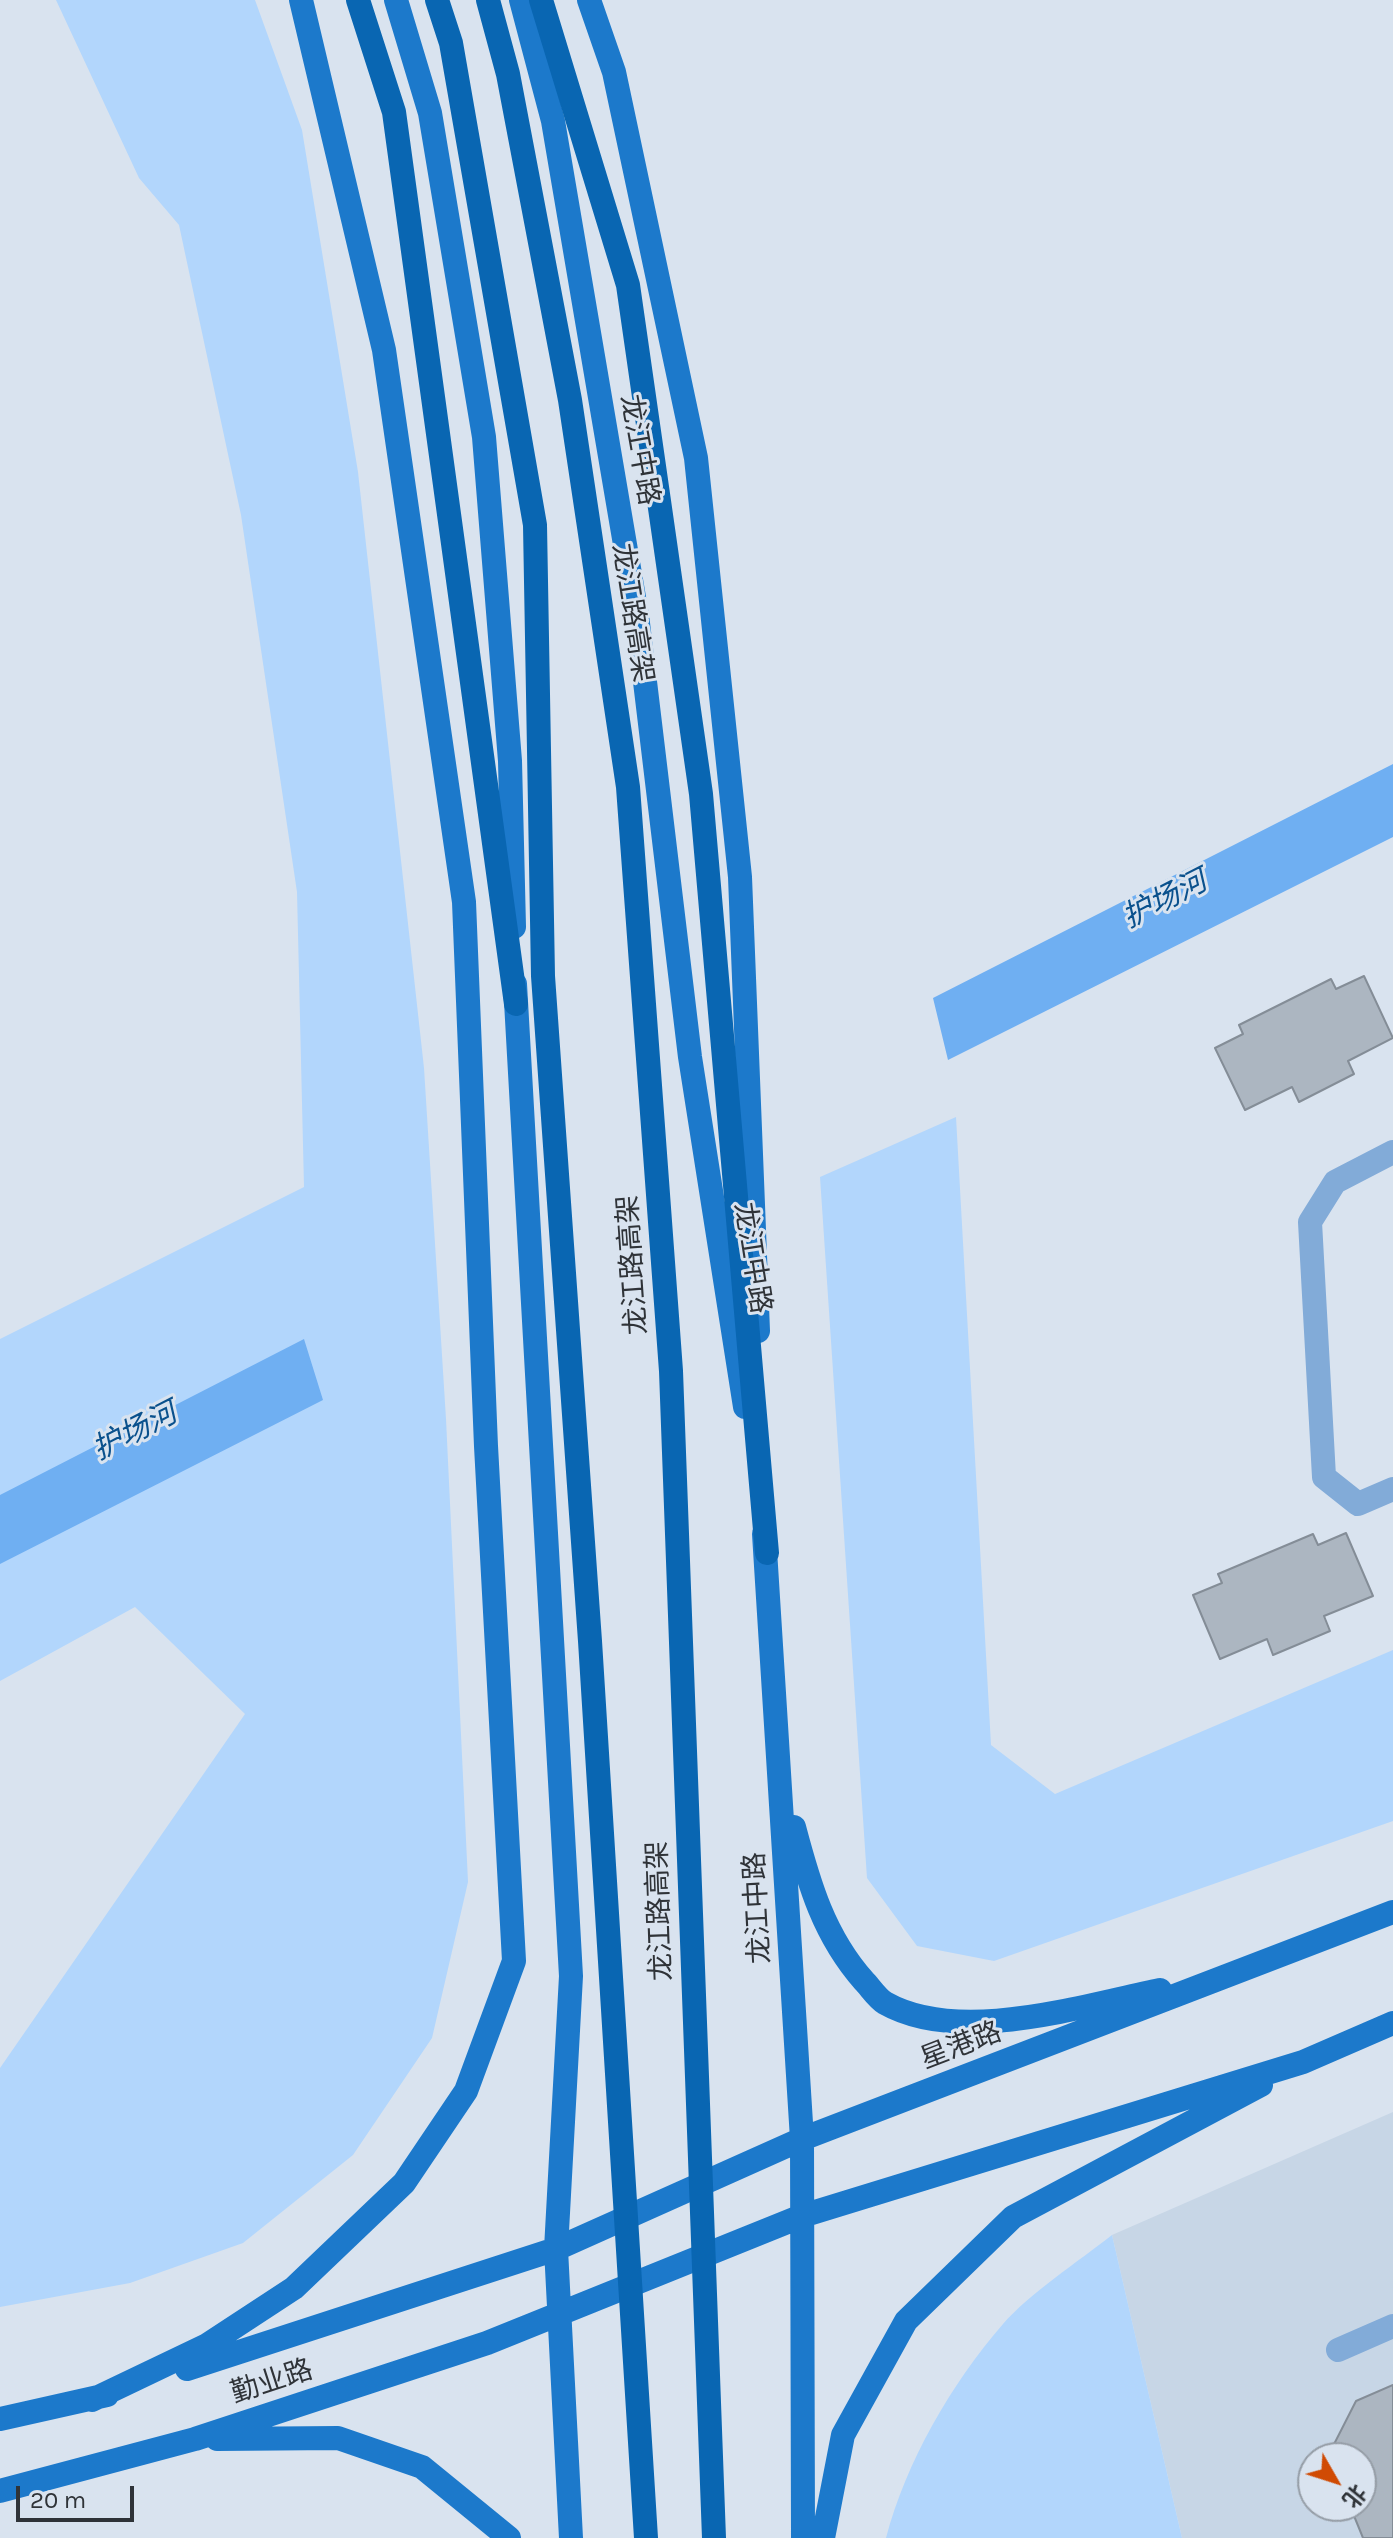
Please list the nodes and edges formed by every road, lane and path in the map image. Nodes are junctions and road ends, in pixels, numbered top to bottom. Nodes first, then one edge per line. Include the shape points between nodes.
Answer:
1 (301, 0) edge
2 (358, 0) edge
3 (396, 0) edge
4 (437, 0) edge
5 (488, 0) edge
6 (521, 0) edge
7 (541, 0) edge
8 (589, 0) edge
9 (516, 1004) junction
10 (1393, 1152) edge
11 (1393, 1489) edge
12 (767, 1553) junction
13 (781, 1779) junction
14 (1393, 1912) edge
15 (1237, 1973) junction
16 (1393, 2023) edge
17 (1303, 2062) junction
18 (802, 2139) junction
19 (802, 2216) junction
20 (556, 2249) junction
21 (559, 2316) junction
22 (1393, 2326) edge
23 (1338, 2350) dead end
24 (92, 2400) junction
25 (0, 2419) edge
26 (195, 2439) junction
27 (0, 2491) edge
28 (509, 2538) edge
29 (571, 2538) edge
30 (646, 2538) edge
31 (714, 2538) edge
32 (803, 2538) edge
33 (823, 2538) edge

1 - 24 main road via 384,350 464,902 514,1961 466,2091 404,2183 294,2288 207,2345
2 - 9 highway via 394,112
3 - 9 main road via 430,113 484,437 510,761
4 - 30 highway, 龙江路高架, bridge via 451,43 535,525 543,976
5 - 31 highway, 龙江路高架, bridge via 508,74 570,400 628,787 671,1371
6 - 12 main road, 龙江中路 via 553,121 637,615 690,1057
7 - 12 highway via 628,285 701,794
8 - 12 main road via 614,72 696,458 740,877
9 - 20 main road via 571,1976
10 - 11 lane via 1335,1182 1310,1222 1324,1477 1358,1504
12 - 13 main road, 龙江中路
13 - 15 main road via 812,1896 841,1955 883,2002 941,2021 1019,2020
13 - 18 main road, 龙江中路
14 - 15 main road, 星港路
15 - 18 main road, 星港路
16 - 17 main road
17 - 19 main road
17 - 33 main road via 1013,2217 906,2321 843,2435
18 - 19 main road, 龙江中路
18 - 20 main road, 星港路
19 - 21 main road
19 - 32 main road, 龙江中路
20 - 21 main road
20 - 24 main road, 勤业路
21 - 26 main road, 勤业路
21 - 29 main road
22 - 23 lane
24 - 25 main road, 勤业路
26 - 27 main road, 勤业路
26 - 28 main road via 338,2438 422,2467

